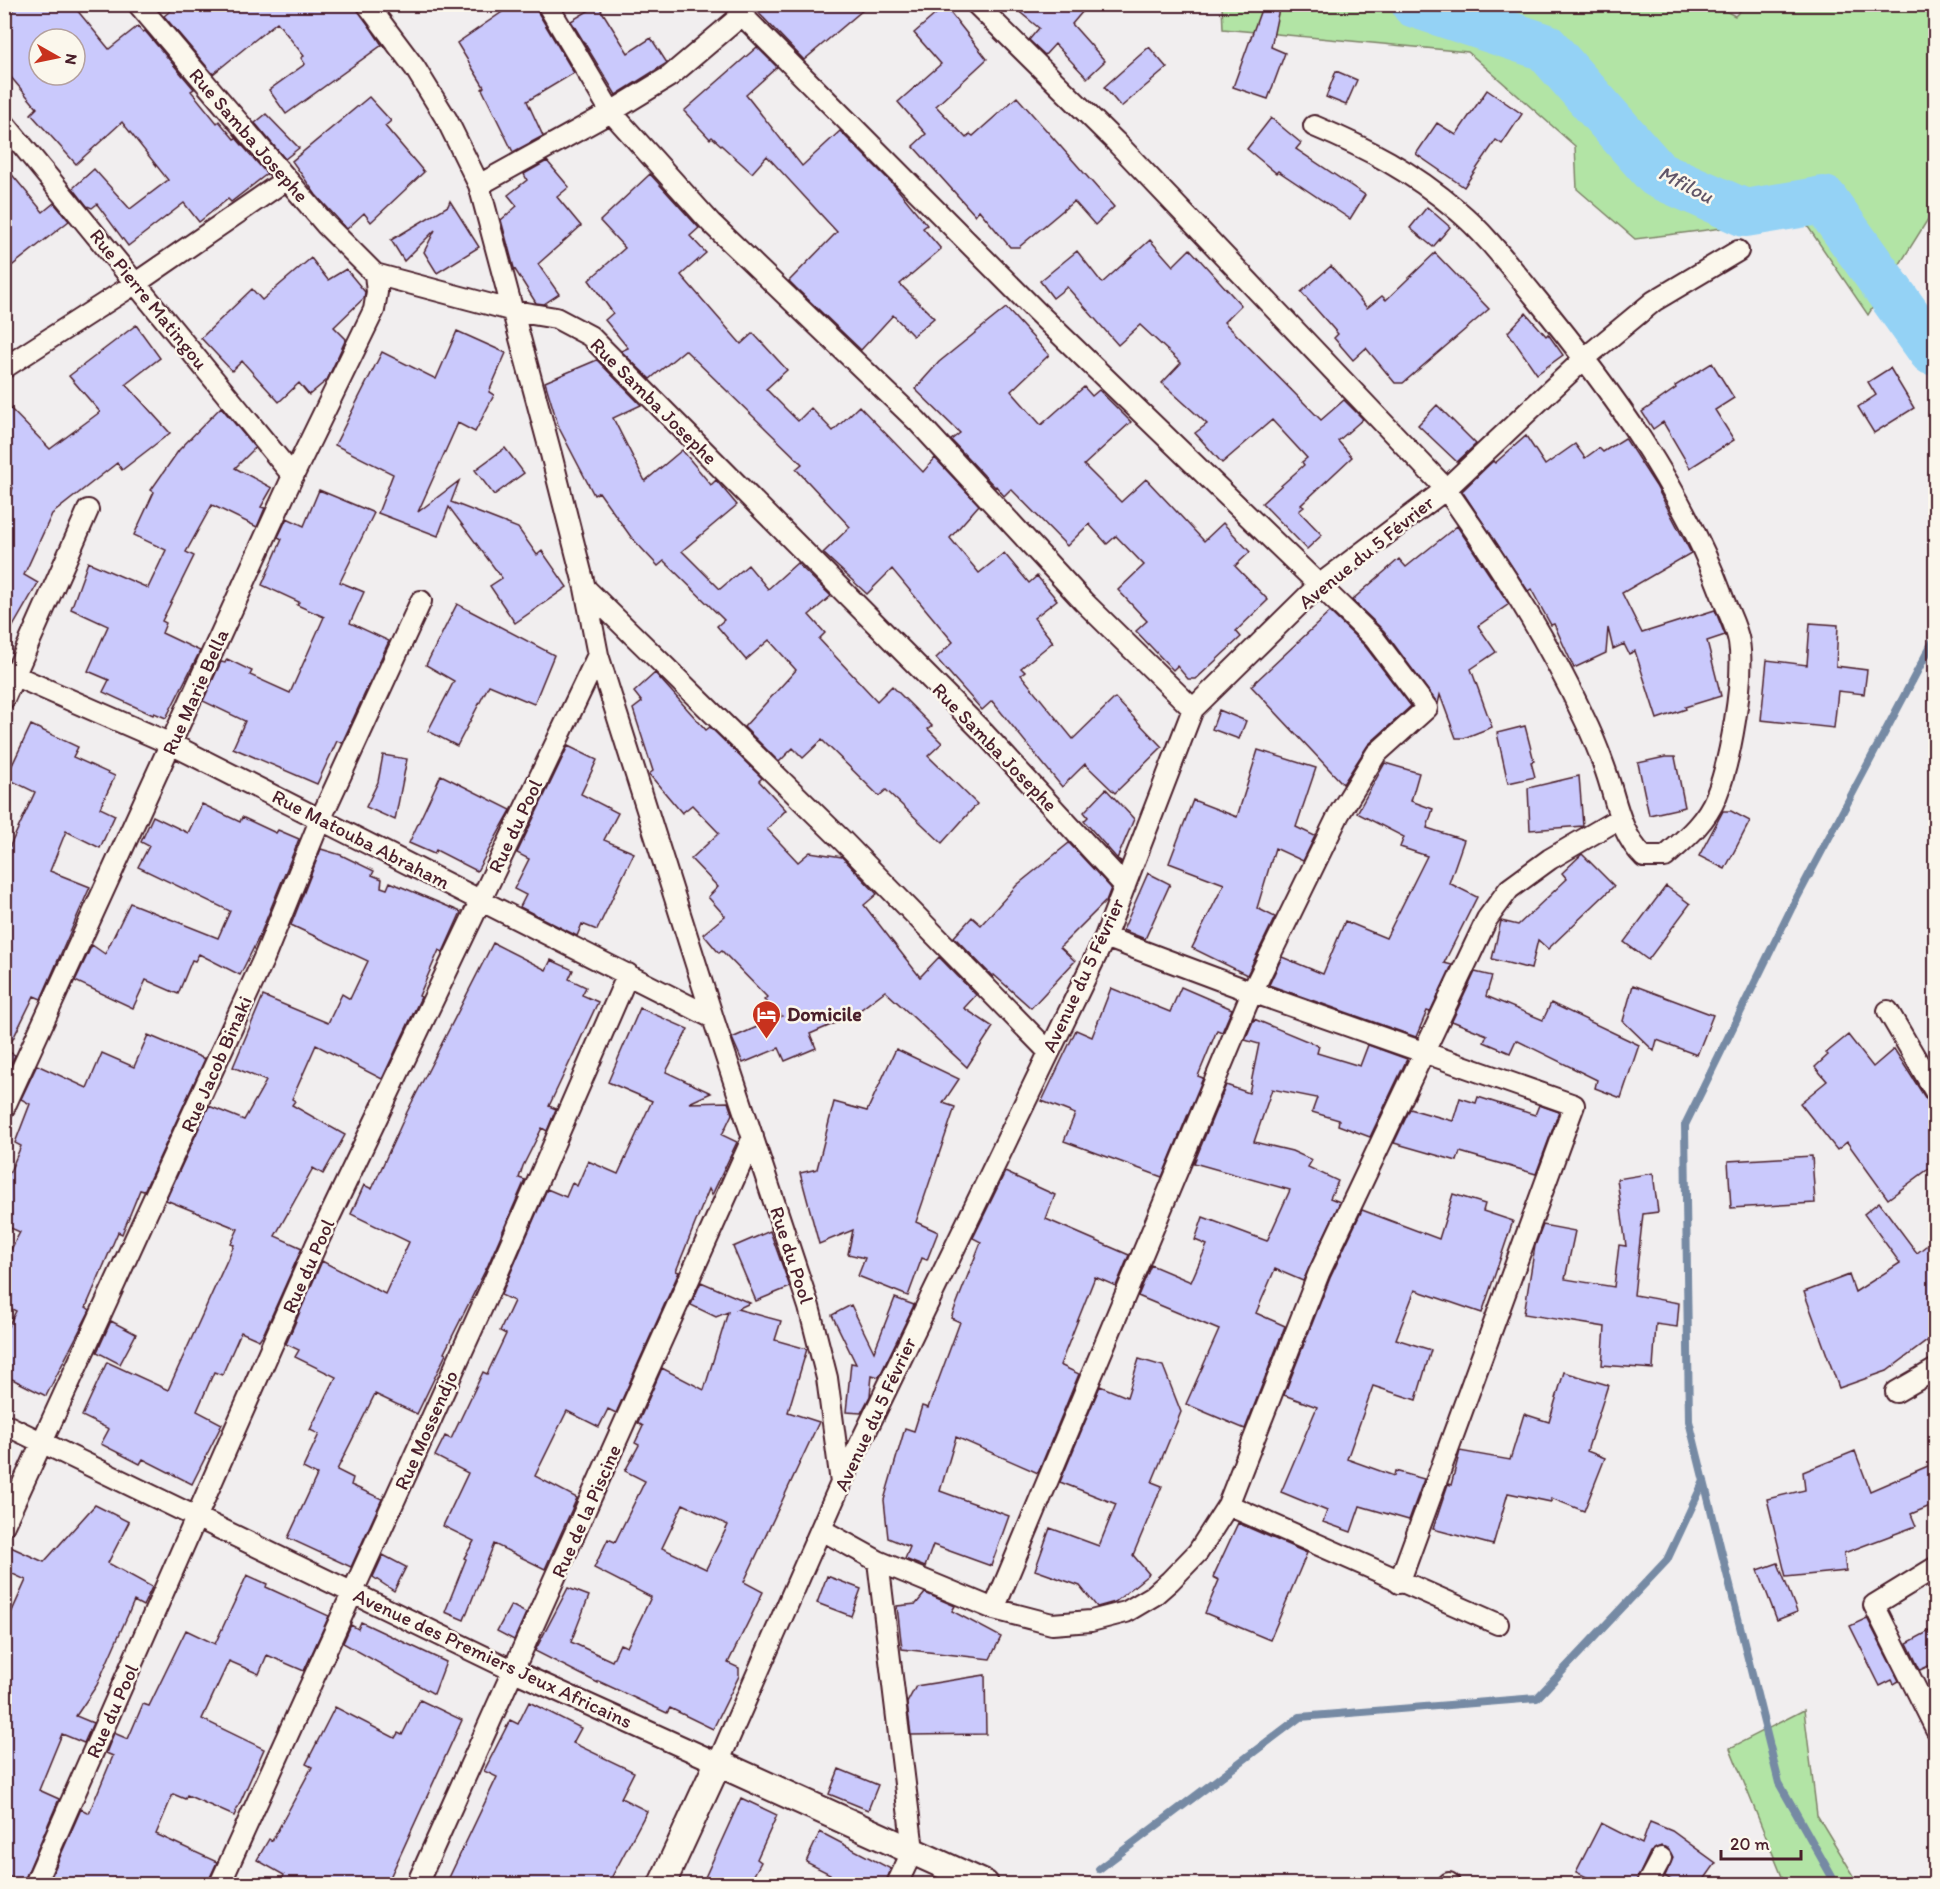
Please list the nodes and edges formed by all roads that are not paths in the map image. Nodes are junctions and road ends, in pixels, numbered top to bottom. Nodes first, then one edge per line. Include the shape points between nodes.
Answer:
1 (138, 4) edge
2 (368, 4) edge
3 (547, 4) edge
4 (976, 4) edge
5 (738, 10) edge
6 (611, 112) junction
7 (4, 123) edge
8 (1314, 126) dead end
9 (287, 179) junction
10 (479, 185) junction
11 (1738, 251) dead end
12 (375, 274) junction
13 (136, 284) junction
14 (514, 311) junction
15 (1585, 358) junction
16 (4, 368) edge
17 (293, 476) junction
18 (1446, 489) junction
19 (88, 510) dead end
20 (1319, 585) junction
21 (585, 588) junction
22 (421, 601) dead end
23 (598, 656) junction
24 (10, 674) edge
25 (4, 699) edge
26 (1193, 709) junction
27 (171, 744) junction
28 (321, 818) junction
29 (1620, 818) junction
30 (1125, 886) junction
31 (480, 900) junction
32 (1105, 937) junction
33 (628, 974) junction
34 (1252, 992) junction
35 (1888, 1011) dead end
36 (713, 1018) junction
37 (1048, 1051) junction
38 (1424, 1052) junction
39 (1935, 1093) edge
40 (4, 1108) edge
41 (753, 1137) junction
42 (1935, 1369) edge
43 (1896, 1392) dead end
44 (4, 1424) edge
45 (41, 1442) junction
46 (841, 1483) junction
47 (1228, 1505) junction
48 (198, 1518) junction
49 (4, 1525) edge
50 (822, 1530) junction
51 (878, 1561) junction
52 (1935, 1567) edge
53 (1399, 1582) junction
54 (353, 1591) junction
55 (994, 1609) junction
56 (1498, 1624) dead end
57 (514, 1671) junction
58 (1935, 1729) edge
59 (718, 1763) junction
60 (913, 1850) junction
61 (1661, 1858) dead end
62 (35, 1884) edge
63 (220, 1884) edge
64 (417, 1884) edge
65 (662, 1884) edge
66 (897, 1884) edge
67 (985, 1884) edge
68 (1647, 1884) edge

1 - 9 street, Rue Samba Josephe
2 - 10 street, Rue du Pool via 447,120
3 - 6 street
4 - 18 street via 1116,142
5 - 6 street via 670,76
5 - 20 street via 1036,311
6 - 10 street
6 - 26 street via 711,223 917,421 1083,601
7 - 13 street, Rue Pierre Matingou
8 - 15 street via 1369,149 1459,211 1493,246
9 - 12 street, Rue Samba Josephe
9 - 13 street
10 - 14 street, Rue du Pool
11 - 15 street, Avenue du 5 Février via 1654,301
12 - 14 street, Rue Samba Josephe
12 - 17 street, Rue Marie Bella via 374,310
13 - 16 street
13 - 17 street, Rue Pierre Matingou
14 - 21 street, Rue du Pool
14 - 30 street, Rue Samba Josephe via 556,318 590,336 983,732
15 - 18 street, Avenue du 5 Février
15 - 29 street via 1679,499 1714,573 1739,642 1738,693 1727,755 1715,799 1693,832 1665,857 1644,857 1633,846
17 - 27 street, Rue Marie Bella
18 - 20 street, Avenue du 5 Février
18 - 29 street via 1488,549 1542,639 1605,767
19 - 24 street
20 - 26 street, Avenue du 5 Février
20 - 34 street via 1374,638 1427,708 1376,754 1339,814
21 - 23 street, Rue du Pool
21 - 37 street via 843,841
22 - 28 street, Rue Jacob Binaki
23 - 31 street, Rue du Pool
23 - 36 street, Rue du Pool
24 - 25 street
24 - 27 street, Rue Matouba Abraham
26 - 30 street, Avenue du 5 Février
27 - 28 street, Rue Matouba Abraham
27 - 40 street, Rue Marie Bella
28 - 31 street, Rue Matouba Abraham
28 - 45 street, Rue Jacob Binaki via 264,958
29 - 38 street via 1550,859 1509,889 1487,919
30 - 32 street, Avenue du 5 Février
31 - 33 street, Rue Matouba Abraham
31 - 48 street, Rue du Pool via 316,1245
32 - 34 street
32 - 37 street, Avenue du 5 Février
33 - 36 street, Rue Matouba Abraham
33 - 54 street, Rue Mossendjo
34 - 38 street
34 - 55 street
35 - 39 street
36 - 41 street, Rue du Pool
37 - 46 street, Avenue du 5 Février
38 - 47 street via 1319,1273
38 - 53 street via 1574,1105
41 - 46 street, Rue du Pool via 820,1347
41 - 57 street, Rue de la Piscine
42 - 43 street
44 - 45 street, Avenue des Premiers Jeux Africains
45 - 48 street, Avenue des Premiers Jeux Africains
45 - 49 street, Rue Jacob Binaki
46 - 50 street, Avenue du 5 Février
47 - 53 street
47 - 55 street via 1198,1552 1153,1596 1126,1612 1091,1621 1052,1623
48 - 54 street, Avenue des Premiers Jeux Africains
48 - 62 street, Rue du Pool
50 - 51 street
50 - 59 street, Avenue du 5 Février
51 - 55 street
51 - 60 street
52 - 58 street via 1874,1605
53 - 56 street
54 - 57 street, Avenue des Premiers Jeux Africains
54 - 63 street, Rue Mossendjo
57 - 59 street, Avenue des Premiers Jeux Africains
57 - 64 street, Rue de la Piscine
59 - 60 street, Avenue des Premiers Jeux Africains
59 - 65 street, Avenue du 5 Février
60 - 66 street
60 - 67 street, Avenue des Premiers Jeux Africains
61 - 68 street

